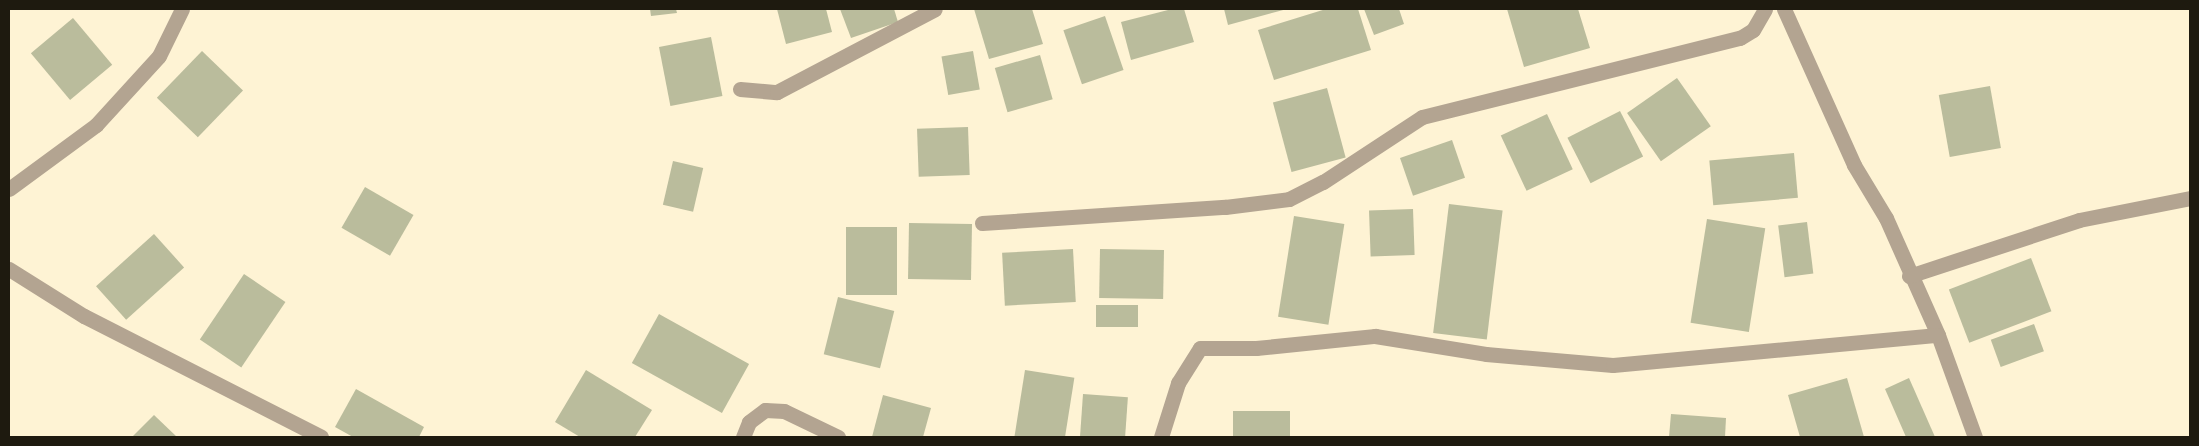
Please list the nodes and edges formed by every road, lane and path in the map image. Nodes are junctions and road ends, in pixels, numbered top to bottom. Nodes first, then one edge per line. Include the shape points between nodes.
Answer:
1 (182, 9) edge
2 (934, 9) edge
3 (1765, 9) edge
4 (1784, 9) edge
5 (740, 88) dead end
6 (9, 189) edge
7 (2190, 198) edge
8 (982, 223) dead end
9 (9, 269) edge
10 (1909, 276) junction
11 (1938, 335) junction
12 (322, 437) edge
13 (743, 437) edge
14 (838, 437) edge
15 (1161, 437) edge
16 (1974, 437) edge

1 - 6 street via 159,56 96,125
2 - 5 street via 777,92
3 - 8 street via 1753,30 1740,38 1422,117 1323,182 1289,199 1224,207
4 - 10 street via 1854,165 1886,218
7 - 10 street via 2079,220
9 - 12 street via 84,316
10 - 11 street
11 - 15 street via 1613,365 1486,354 1375,336 1256,348 1200,348 1178,383
11 - 16 street
13 - 14 street via 748,422 765,410 784,411

